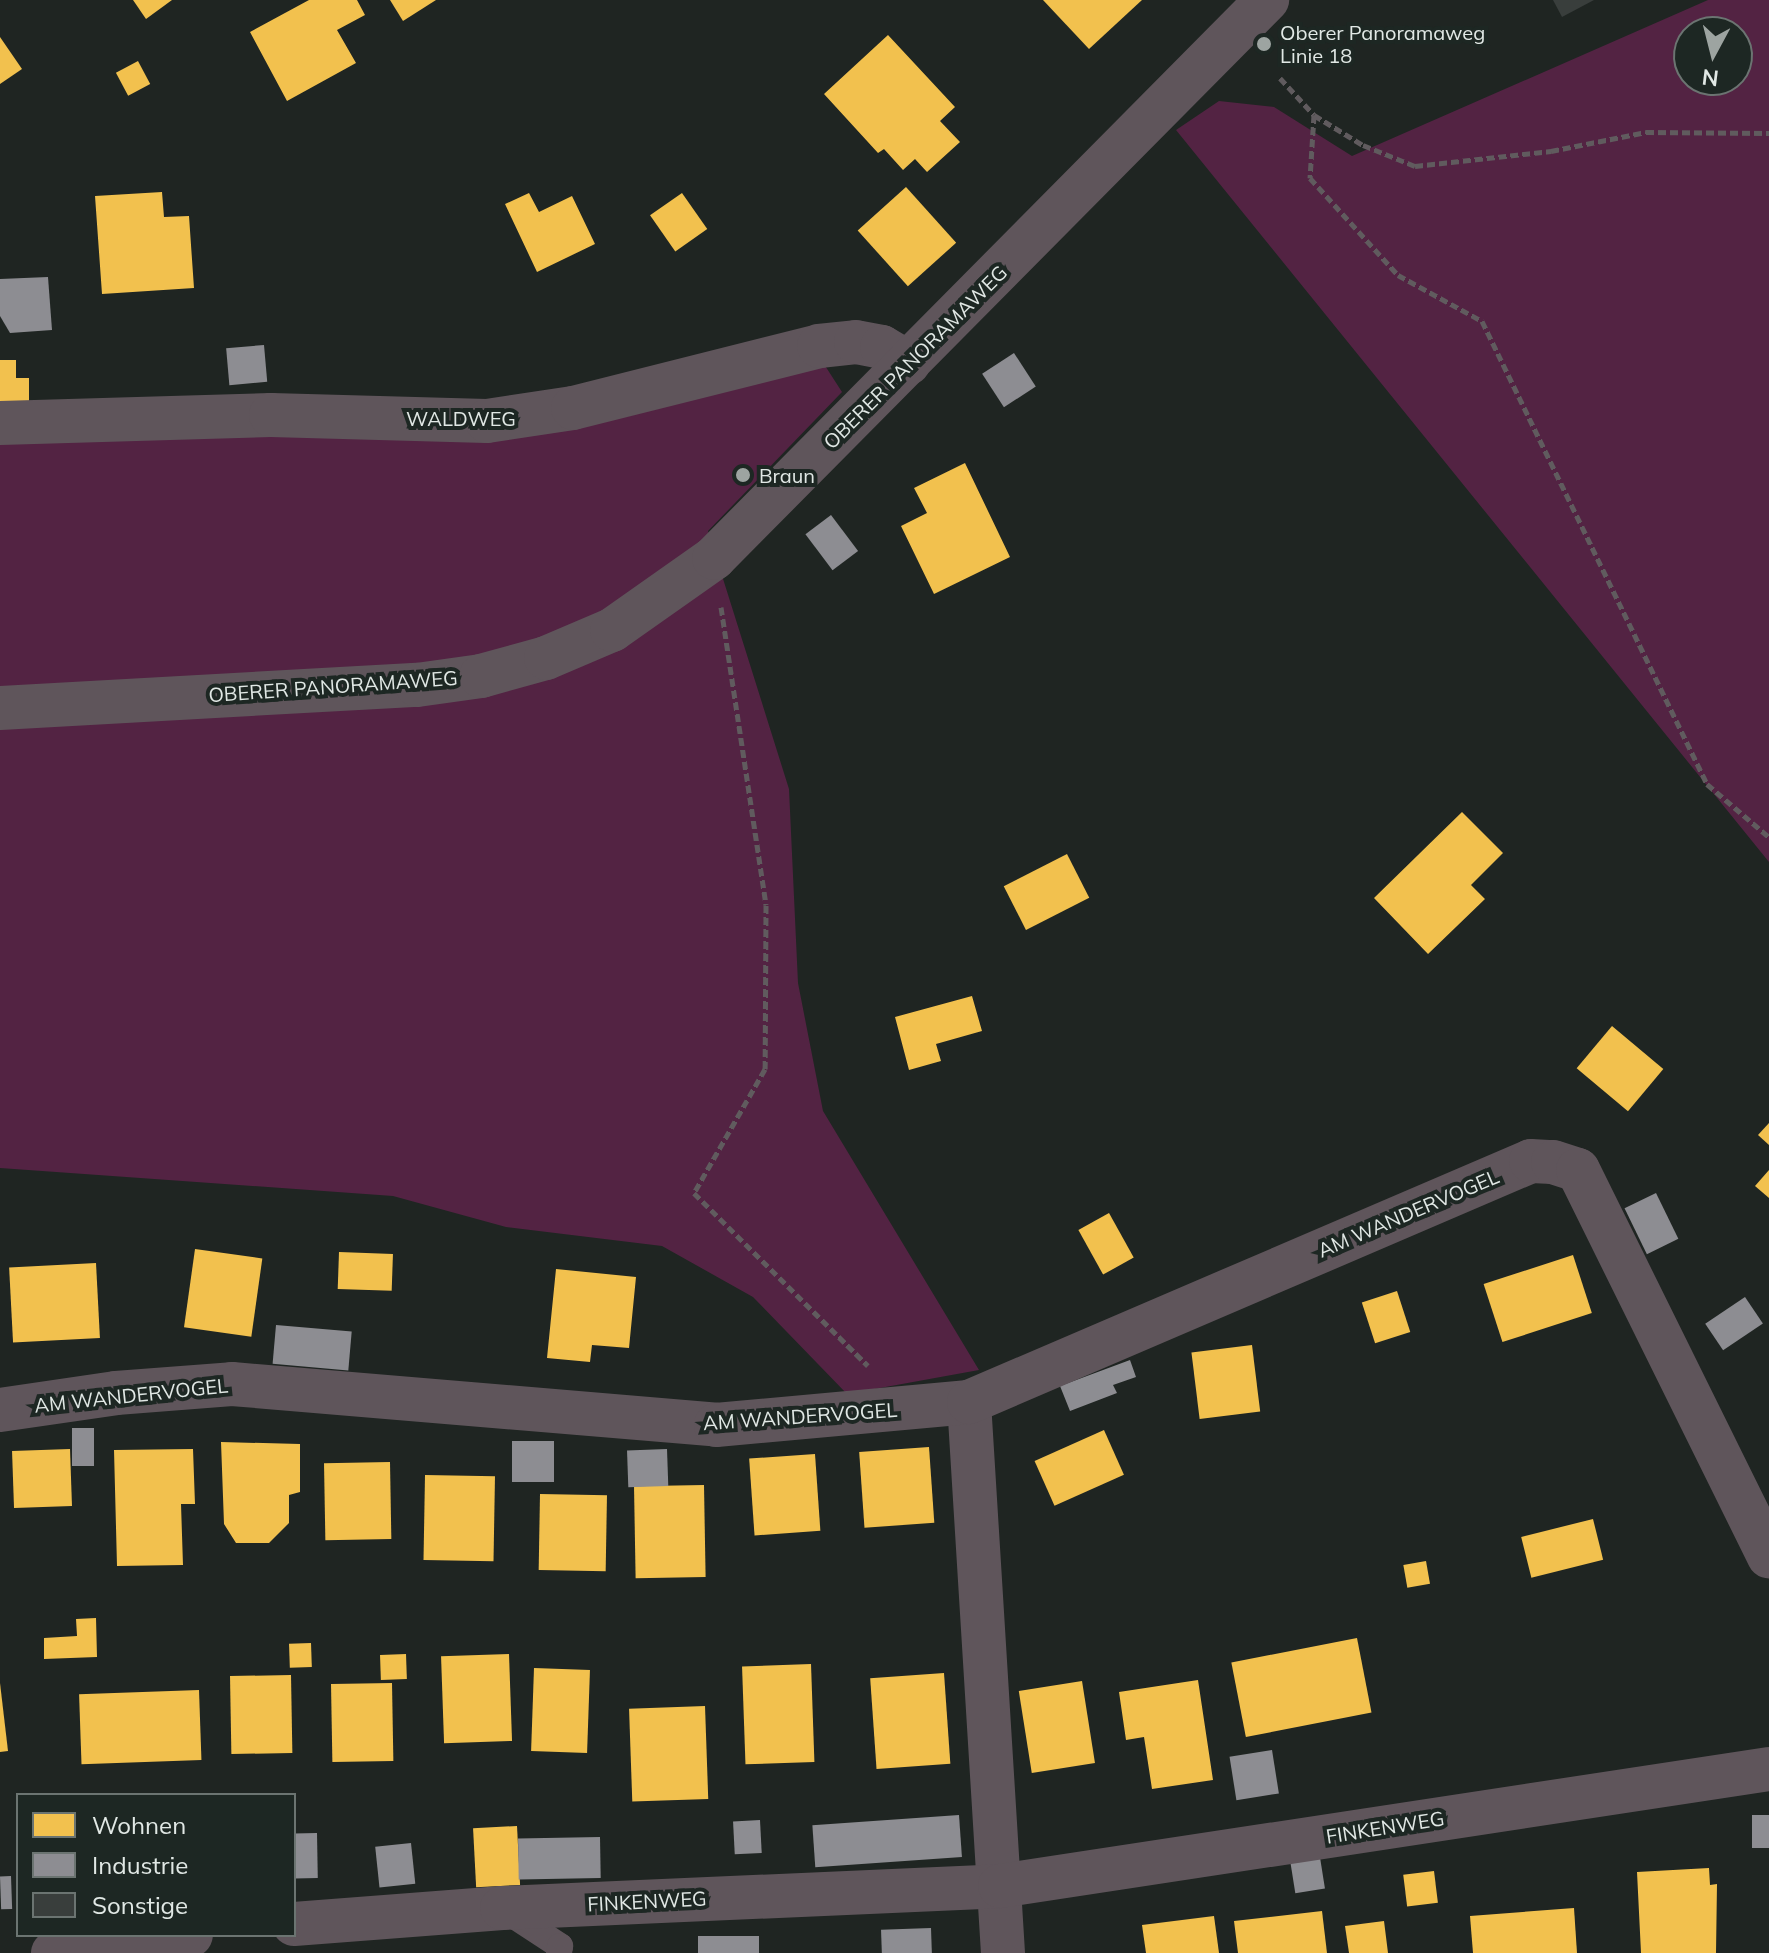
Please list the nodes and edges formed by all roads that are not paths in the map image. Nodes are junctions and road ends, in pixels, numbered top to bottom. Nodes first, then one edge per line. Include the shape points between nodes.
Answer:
1 (1267, 0) edge
2 (909, 363) junction
3 (0, 423) edge
4 (0, 708) edge
5 (969, 1402) junction
6 (0, 1410) edge
7 (1769, 1556) edge
8 (1769, 1769) edge
9 (1000, 1886) junction
10 (502, 1908) junction
11 (296, 1924) edge
12 (176, 1937) edge
13 (53, 1953) edge
14 (559, 1953) edge
15 (1003, 1953) edge

1 - 2 street, OBERER PANORAMAWEG
2 - 3 street, WALDWEG via 882,347 856,342 819,346 545,414 487,421 271,415
2 - 4 street, OBERER PANORAMAWEG via 714,558 612,630 546,658 481,676 402,686
5 - 6 street, AM WANDERVOGEL via 716,1425 232,1384
5 - 7 street, AM WANDERVOGEL via 1531,1161 1553,1162 1578,1170
5 - 9 street
8 - 9 street, FINKENWEG
9 - 10 street, FINKENWEG
9 - 15 street
10 - 11 street, FINKENWEG
10 - 14 lane via 560,1946
12 - 13 street

